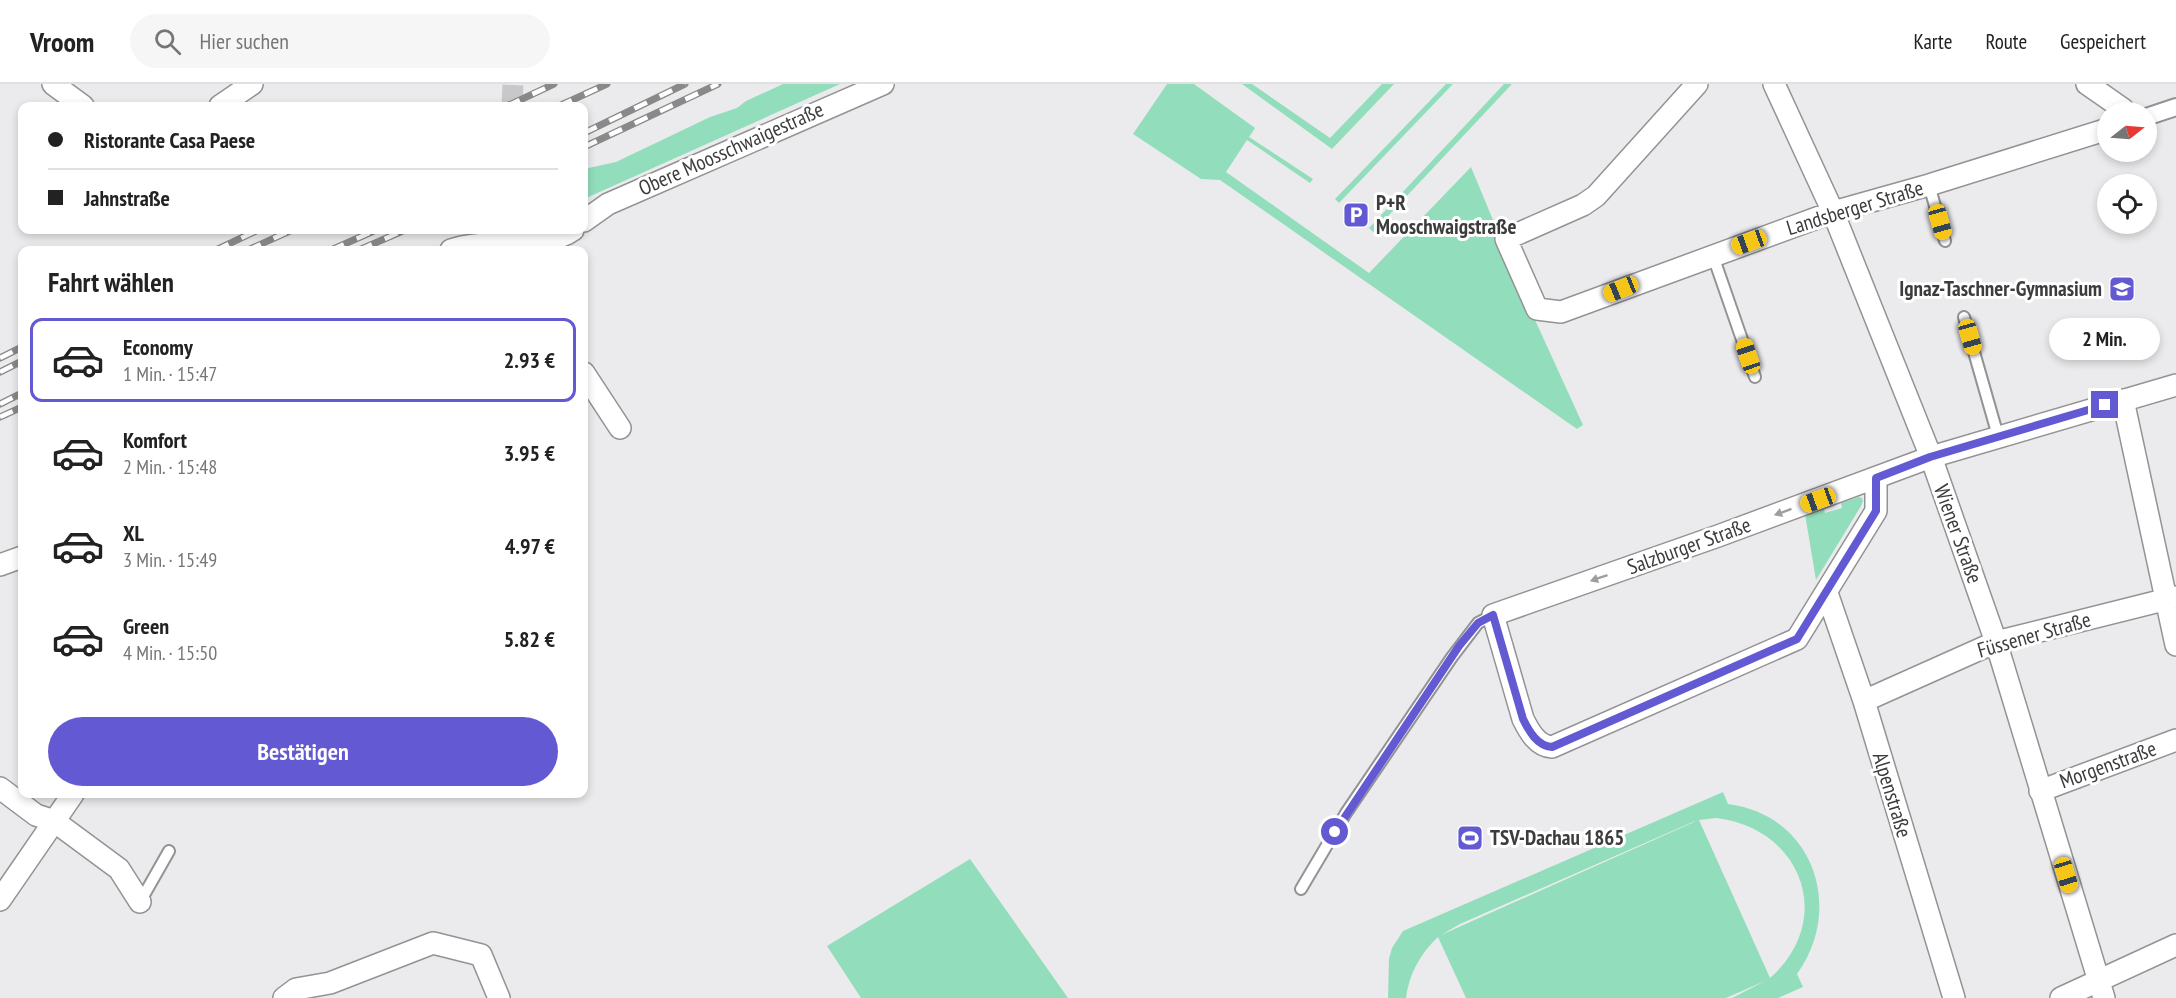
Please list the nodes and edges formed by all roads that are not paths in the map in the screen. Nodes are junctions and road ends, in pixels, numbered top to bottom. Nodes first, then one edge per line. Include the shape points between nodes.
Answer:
1 (52, 84) edge
2 (252, 84) edge
3 (883, 84) edge
4 (1697, 84) edge
5 (1774, 84) edge
6 (2087, 84) edge
7 (77, 102) edge
8 (226, 102) edge
9 (2113, 102) edge
10 (2176, 107) edge
11 (2157, 113) edge
12 (2097, 132) edge
13 (1929, 185) junction
14 (1833, 212) junction
15 (588, 218) edge
16 (565, 234) edge
17 (1945, 240) dead end
18 (510, 241) edge
19 (467, 246) edge
20 (1713, 256) junction
21 (1964, 317) dead end
22 (1755, 377) dead end
23 (588, 379) edge
24 (2176, 385) edge
25 (2123, 400) junction
26 (621, 428) dead end
27 (1998, 436) junction
28 (1930, 457) junction
29 (1873, 480) junction
30 (18, 558) edge
31 (0, 565) edge
32 (1827, 593) junction
33 (2171, 598) edge
34 (1493, 615) junction
35 (1996, 642) junction
36 (2176, 645) edge
37 (1864, 701) junction
38 (2176, 740) edge
39 (0, 788) edge
40 (2040, 790) junction
41 (70, 798) edge
42 (54, 821) junction
43 (169, 851) dead end
44 (1301, 889) dead end
45 (0, 900) edge
46 (140, 902) joint
47 (2176, 945) edge
48 (2101, 989) edge
49 (284, 998) edge
50 (499, 998) edge
51 (1954, 998) edge
52 (2061, 998) edge

1 - 7 street
2 - 8 street
3 - 15 street, Obere Moosschwaigestraße via 608,204
4 - 20 street, Landsberger Straße via 1596,196 1506,239 1537,309 1561,312
5 - 14 street, Wiener Straße
6 - 9 street
10 - 11 street
12 - 13 street, Landsberger Straße
13 - 14 street, Landsberger Straße
13 - 17 lane
14 - 20 street, Landsberger Straße
14 - 28 street, Wiener Straße
16 - 18 street via 554,240
18 - 19 street
20 - 22 lane
21 - 27 lane
23 - 26 street
24 - 25 street, Salzburger Straße
25 - 27 street, Salzburger Straße
25 - 33 street
27 - 28 street, Salzburger Straße
28 - 29 street, Salzburger Straße
28 - 35 street, Wiener Straße
29 - 32 street via 1876,511
29 -> 34 street, Salzburger Straße
30 - 31 street
32 - 34 street via 1797,639 1552,747 1538,742 1523,719
32 - 37 street, Alpenstraße
33 - 35 street, Füssener Straße
33 - 36 street
34 - 44 lane via 1478,623 1452,657 1346,813
35 - 37 street, Füssener Straße
35 - 40 street, Wiener Straße
37 - 51 street, Alpenstraße
38 - 40 street, Morgenstraße
39 - 42 street via 36,814
40 - 48 street, Wiener Straße
41 - 42 street
42 - 45 street
42 - 46 street via 119,870
43 - 46 lane
47 - 48 street
48 - 52 street
49 - 50 street via 296,989 330,983 433,944 481,955

